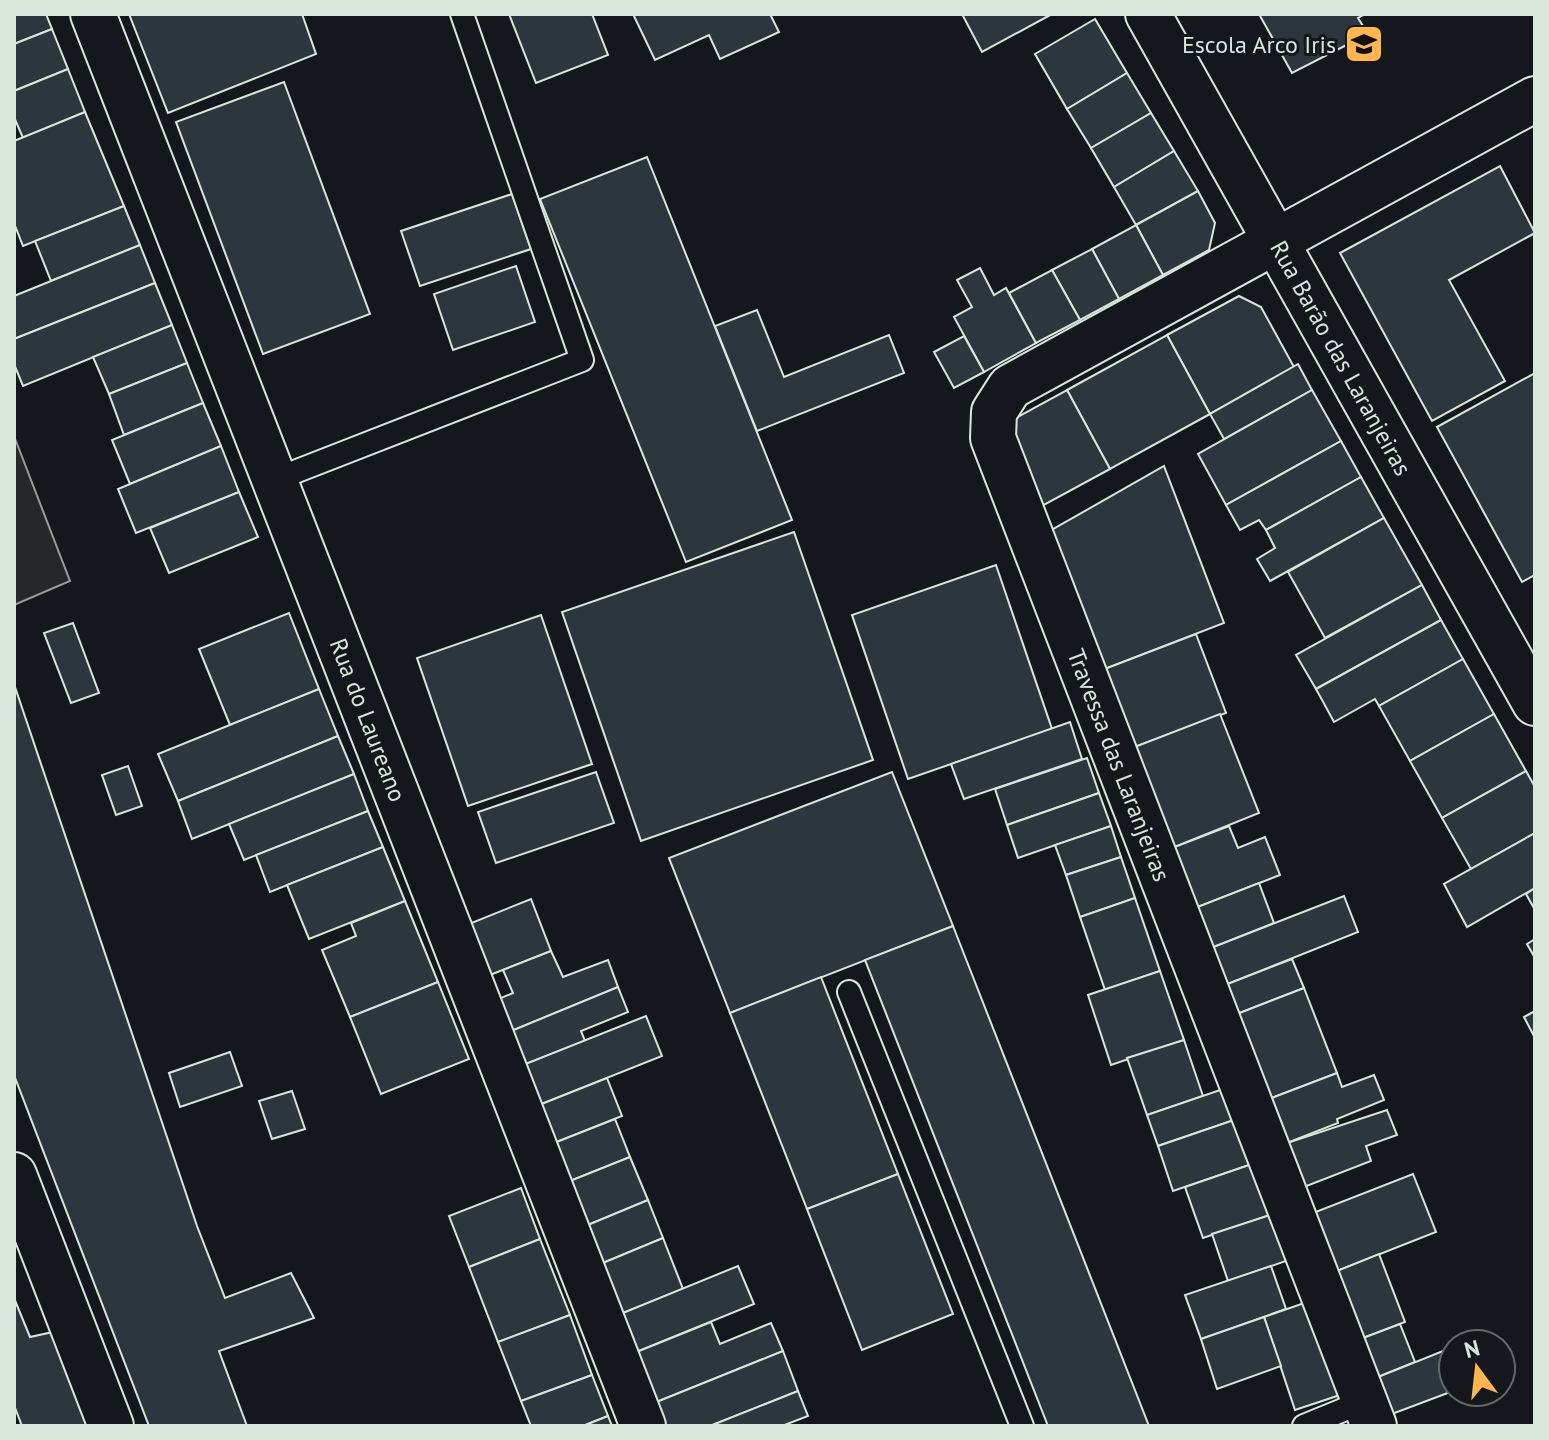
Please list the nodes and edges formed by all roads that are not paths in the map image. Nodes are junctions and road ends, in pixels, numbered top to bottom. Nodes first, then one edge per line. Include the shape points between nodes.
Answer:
1 (93, 14) edge
2 (462, 14) edge
3 (1148, 14) edge
4 (1535, 99) edge
5 (1276, 243) junction
6 (274, 480) junction
7 (1535, 703) edge
8 (849, 992) dead end
9 (14, 1175) edge
10 (1369, 1414) edge
11 (111, 1426) edge
12 (643, 1426) edge
13 (1022, 1426) edge
14 (1304, 1426) edge

1 - 6 street, Rua do Laureano
2 - 6 lane via 582,360
3 - 5 street, Rua Barão das Laranjeiras
4 - 5 street, Travessa das Laranjeiras
5 - 7 street, Rua Barão das Laranjeiras
5 - 10 street, Travessa das Laranjeiras via 1010,387 994,412 993,438
6 - 12 street, Rua do Laureano
8 - 13 lane
9 - 11 street
10 - 14 lane

